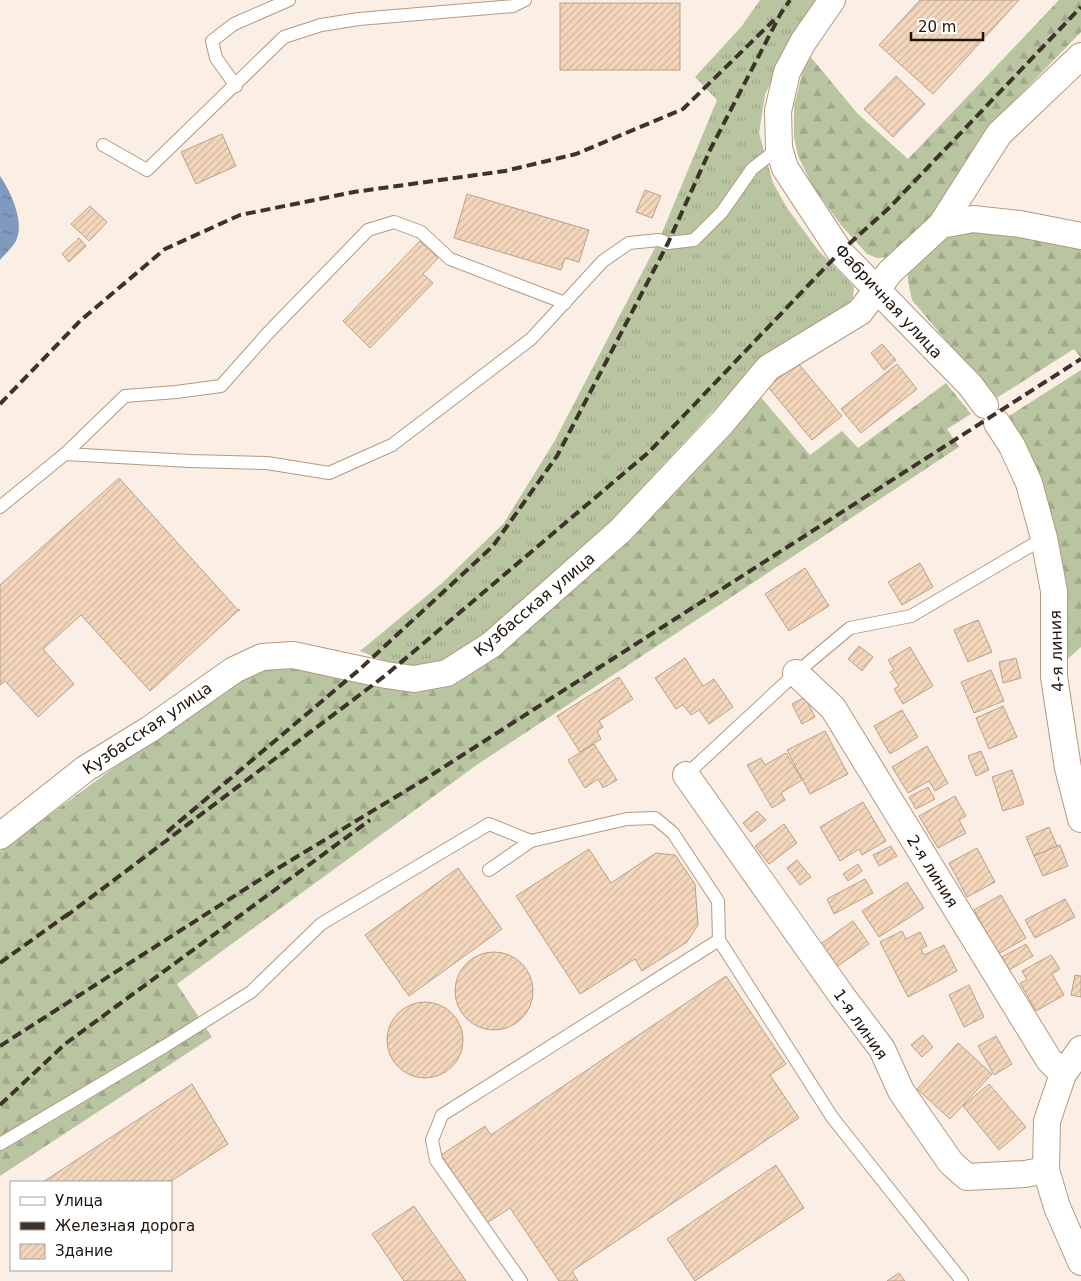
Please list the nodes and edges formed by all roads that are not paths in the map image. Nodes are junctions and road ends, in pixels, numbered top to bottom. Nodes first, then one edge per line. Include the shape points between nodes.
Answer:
1 (289, 0) edge
2 (525, 0) edge
3 (832, 0) edge
4 (1081, 56) edge
5 (236, 86) junction
6 (103, 145) dead end
7 (779, 148) junction
8 (941, 225) junction
9 (1081, 236) edge
10 (877, 290) junction
11 (565, 303) junction
12 (65, 454) junction
13 (1029, 483) joint
14 (0, 507) edge
15 (1044, 538) junction
16 (796, 673) junction
17 (686, 775) joint
18 (1081, 819) edge
19 (0, 836) edge
20 (531, 841) junction
21 (489, 870) dead end
22 (719, 940) junction
23 (1081, 1048) edge
24 (1063, 1074) junction
25 (0, 1144) edge
26 (1046, 1170) junction
27 (1081, 1262) edge
28 (521, 1281) edge
29 (962, 1281) edge

1 - 5 lane via 234,24 212,41 216,58
2 - 5 lane via 513,6 321,25 284,37
3 - 7 street, Фабричная улица via 786,72 778,110
4 - 8 street, Кузбасская улица via 999,134
5 - 6 lane via 147,170
7 - 10 street, Фабричная улица via 786,168 840,252
7 - 11 lane via 752,169 722,212 694,240 630,243 603,261
8 - 9 street via 973,219
8 - 10 street, Кузбасская улица via 890,272
10 - 13 street, Фабричная улица via 970,385 1012,446
10 - 19 street, Кузбасская улица via 860,312 768,368 722,423 620,531 491,645 447,673 414,679 293,655 262,657 234,670 150,729 84,769
11 - 12 lane via 531,339 392,445 328,473 267,463
11 - 12 lane via 450,259 421,232 394,222 368,230 221,386 125,396
12 - 14 lane
13 - 15 street, 4-я линия
15 - 16 lane via 911,616 850,628
15 - 18 street, 4-я линия via 1054,591 1054,677 1068,768
16 - 17 lane
16 - 24 street, 2-я линия via 833,708 1049,1060
17 - 26 street, 1-я линия via 882,1049 901,1091 951,1163 968,1177
20 - 21 lane
20 - 22 lane via 627,819 655,818 673,833 718,902
20 - 25 lane via 489,824 321,924 251,992
22 - 28 lane via 442,1115 432,1140 436,1160
22 - 29 lane via 832,1117
23 - 24 street
24 - 26 street via 1046,1121
26 - 27 street via 1057,1208

